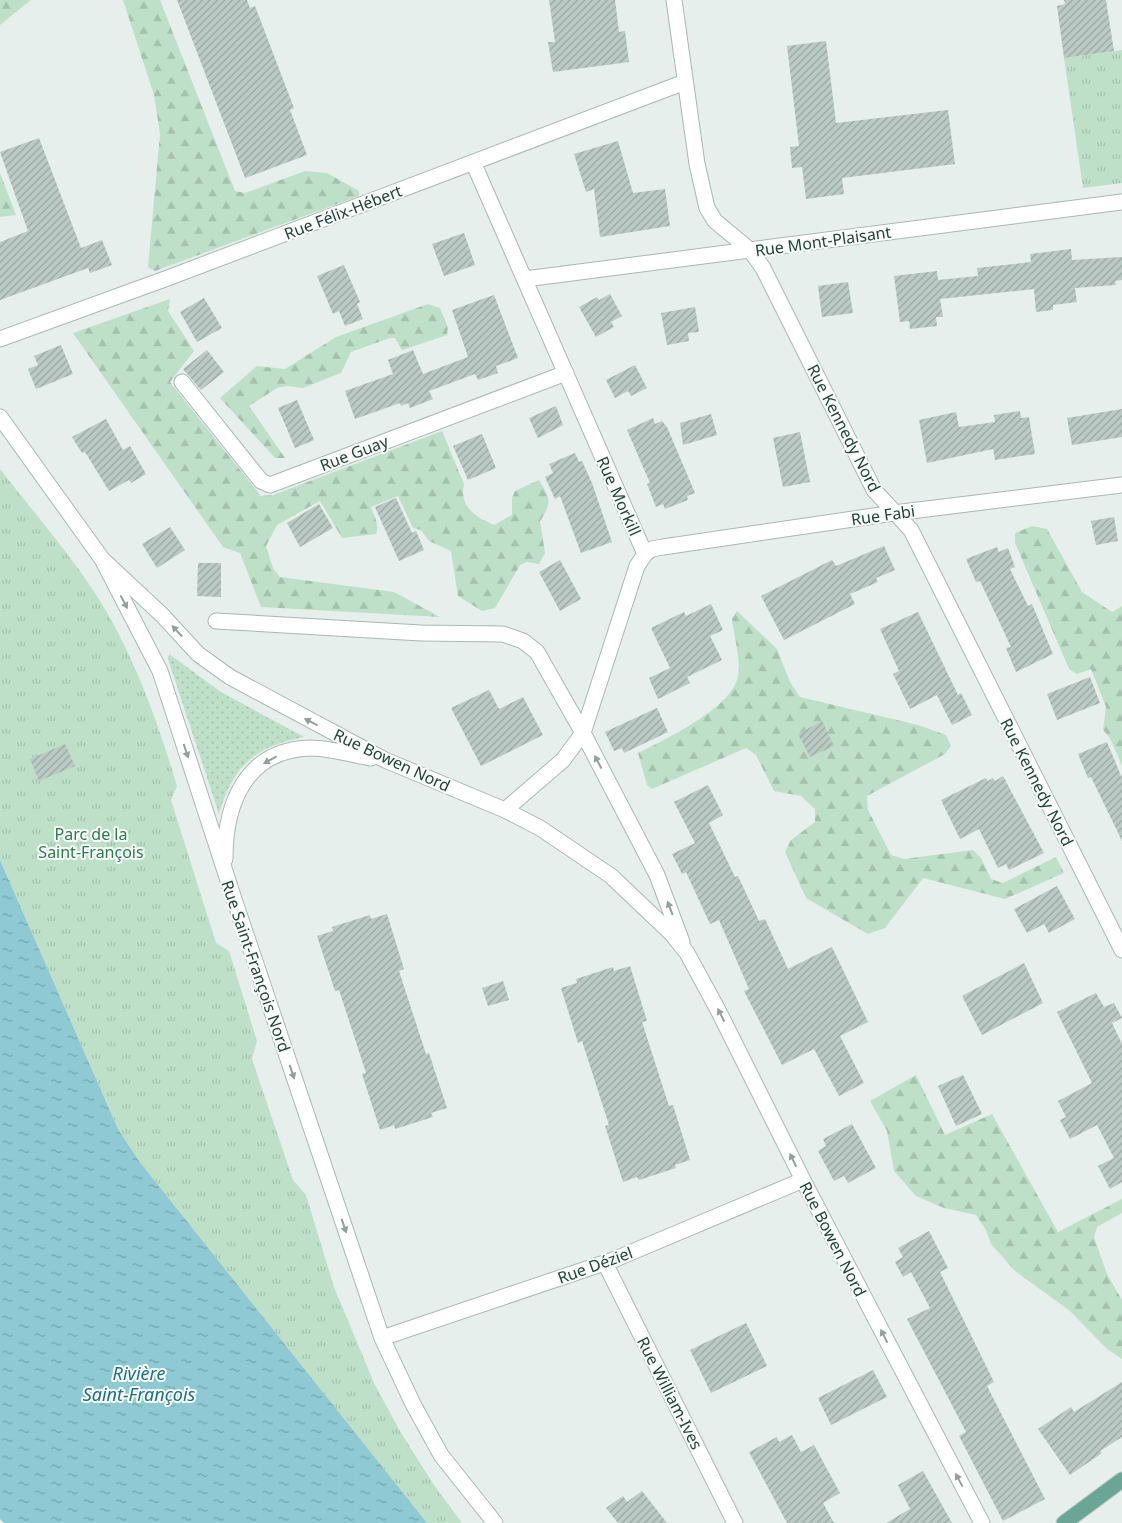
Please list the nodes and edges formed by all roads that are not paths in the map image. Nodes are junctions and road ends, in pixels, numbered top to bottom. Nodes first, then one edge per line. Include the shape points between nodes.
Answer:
1 (674, 0) edge
2 (685, 82) junction
3 (474, 162) junction
4 (1122, 202) edge
5 (750, 250) junction
6 (525, 280) junction
7 (0, 339) edge
8 (566, 373) junction
9 (182, 382) dead end
10 (0, 417) edge
11 (1122, 485) edge
12 (894, 513) junction
13 (645, 554) junction
14 (102, 558) junction
15 (216, 621) dead end
16 (583, 733) junction
17 (385, 760) junction
18 (506, 810) junction
19 (225, 873) junction
20 (1122, 950) edge
21 (687, 954) junction
22 (802, 1180) junction
23 (605, 1263) junction
24 (382, 1338) junction
25 (1122, 1480) edge
26 (495, 1523) edge
27 (735, 1523) edge
28 (982, 1523) edge
29 (1064, 1523) edge

1 - 2 street, Rue Kennedy Nord
2 - 3 street, Rue Félix-Hébert
2 - 5 street, Rue Kennedy Nord via 707,208 728,235
3 - 6 street, Rue Morkill
3 - 7 street, Rue Félix-Hébert
4 - 5 street, Rue Mont-Plaisant
5 - 6 street, Rue Mont-Plaisant
5 - 12 street, Rue Kennedy Nord via 763,268 874,490
6 - 8 street, Rue Morkill
8 - 9 street, Rue Guay via 270,485 261,481
8 - 13 street, Rue Morkill
10 - 14 street, Rue Saint-François Nord
11 - 12 street, Rue Fabi
12 - 13 street, Rue Fabi via 664,547
12 - 20 street, Rue Kennedy Nord via 911,530
13 - 16 street, Rue Morkill via 637,566
17 -> 14 street, Rue Bowen Nord via 230,677 198,654
14 -> 19 street, Rue Saint-François Nord via 160,671
15 - 16 street, Rue Bowen Nord via 422,633 503,634 522,641 537,652
16 - 18 street, Rue Morkill via 564,760
21 -> 16 street, Rue Bowen Nord via 657,875
17 - 18 street, Rue Bowen Nord
17 -> 19 street via 311,748 271,758 244,783 228,814
18 - 21 street, Rue Bowen Nord via 612,876 672,934
19 -> 24 street, Rue Saint-François Nord
22 -> 21 street, Rue Bowen Nord
22 - 23 street, Rue Déziel
28 -> 22 street, Rue Bowen Nord
23 - 24 street, Rue Déziel
23 - 27 street, Rue William-Ives
24 - 26 street, Rue Saint-François Nord via 441,1455
25 - 29 main road

